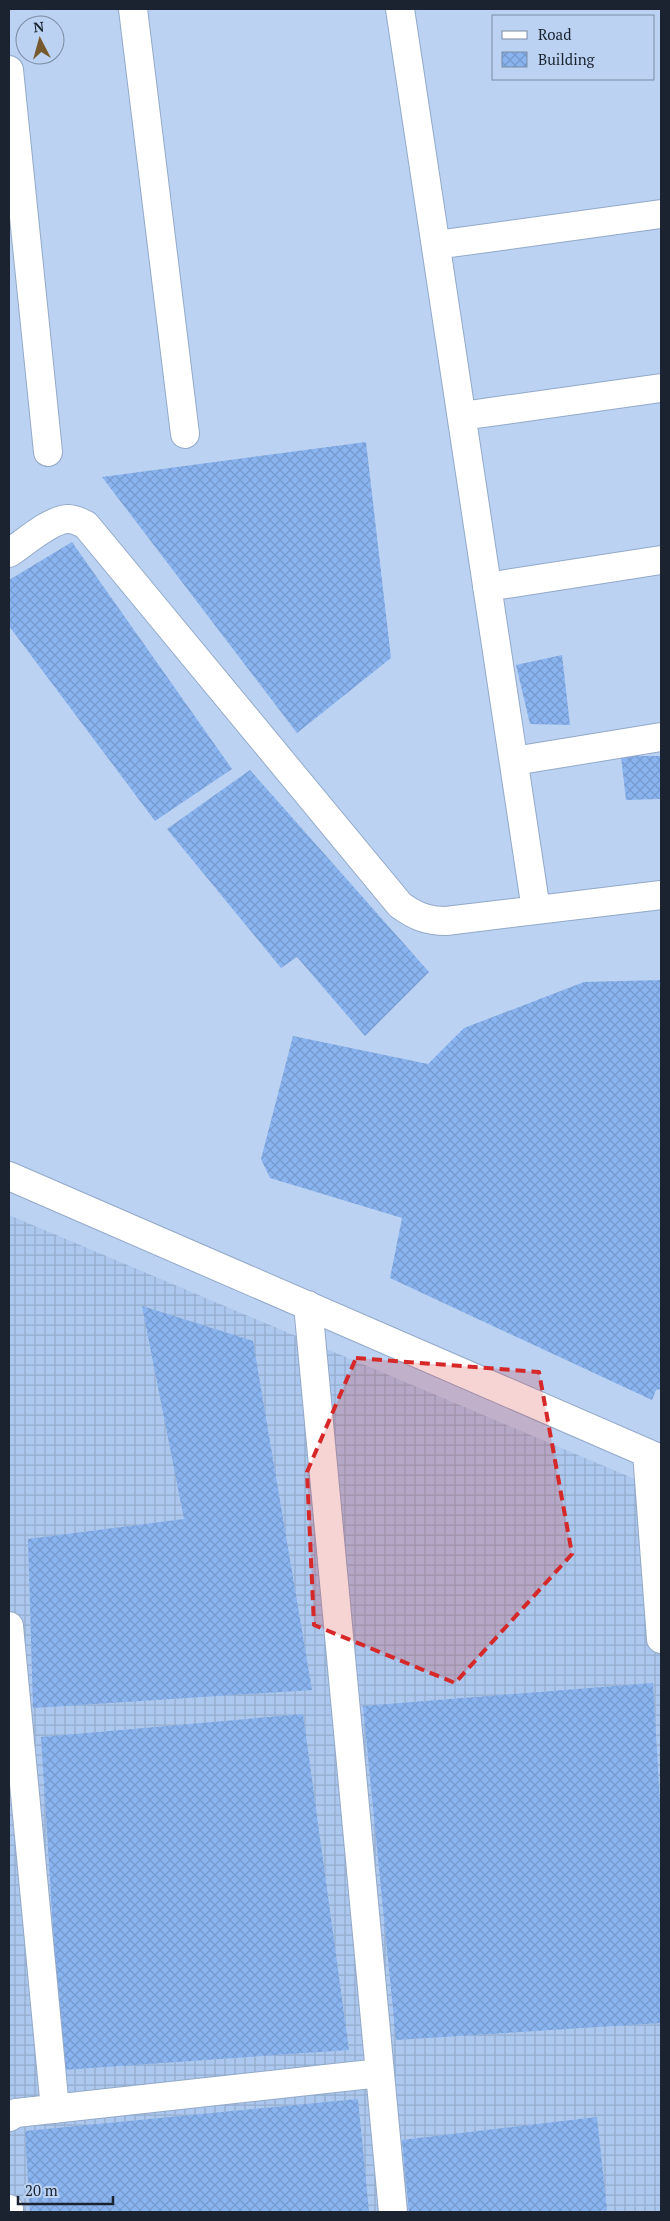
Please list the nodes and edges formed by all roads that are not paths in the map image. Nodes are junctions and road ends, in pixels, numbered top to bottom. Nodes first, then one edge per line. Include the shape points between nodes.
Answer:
1 (133, 9) edge
2 (400, 9) edge
3 (9, 70) edge
4 (661, 214) edge
5 (436, 245) junction
6 (661, 388) edge
7 (462, 416) junction
8 (186, 434) dead end
9 (48, 452) dead end
10 (9, 553) edge
11 (661, 560) edge
12 (488, 587) junction
13 (661, 737) edge
14 (514, 761) junction
15 (661, 895) edge
16 (536, 910) junction
17 (9, 1176) edge
18 (308, 1305) junction
19 (654, 1456) edge
20 (9, 1626) edge
21 (661, 1639) edge
22 (380, 2073) junction
23 (55, 2109) junction
24 (9, 2117) edge
25 (393, 2212) edge

1 - 8 street
2 - 5 street
3 - 9 street
4 - 5 street
5 - 7 street
6 - 7 street
7 - 12 street
10 - 16 street via 66,518 86,525 400,904 414,915 432,921 446,921
11 - 12 street
12 - 14 street
13 - 14 street
14 - 16 street
15 - 16 street
17 - 18 street
18 - 19 street
18 - 22 street
19 - 21 street
20 - 23 street
22 - 23 street
22 - 25 street
23 - 24 street via 16,2113

